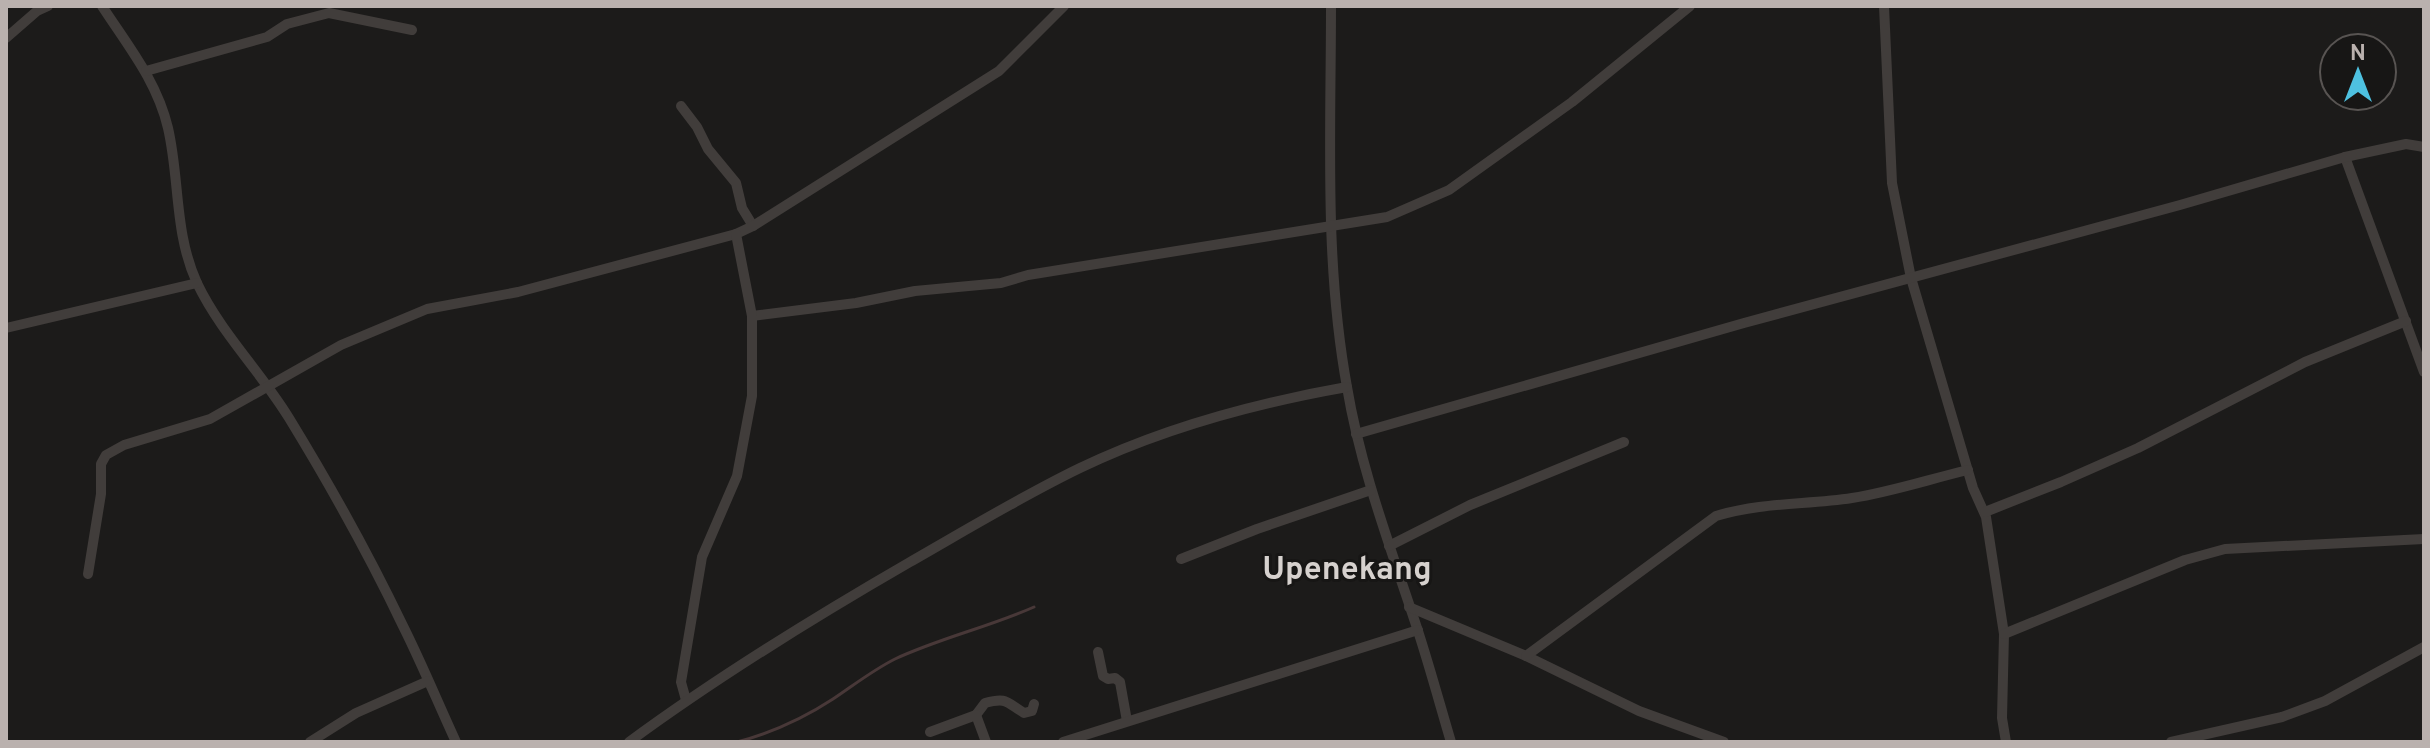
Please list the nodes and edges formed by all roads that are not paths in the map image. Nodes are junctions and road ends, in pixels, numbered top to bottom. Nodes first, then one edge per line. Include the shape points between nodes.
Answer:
1 (48, 6) edge
2 (102, 6) edge
3 (1064, 6) edge
4 (1331, 6) edge
5 (1690, 6) edge
6 (1884, 6) edge
7 (412, 30) dead end
8 (6, 38) edge
9 (146, 71) junction
10 (681, 106) dead end
11 (2424, 147) edge
12 (2345, 157) junction
13 (1331, 225) junction
14 (753, 226) junction
15 (736, 234) junction
16 (1911, 278) junction
17 (197, 283) junction
18 (752, 316) junction
19 (2406, 321) junction
20 (6, 328) edge
21 (2424, 372) edge
22 (267, 385) junction
23 (1347, 387) junction
24 (1356, 434) junction
25 (1624, 442) dead end
26 (1968, 470) junction
27 (1371, 490) junction
28 (1985, 512) junction
29 (2424, 539) edge
30 (1389, 546) junction
31 (1181, 559) dead end
32 (88, 574) dead end
33 (1409, 607) junction
34 (1418, 630) junction
35 (2004, 634) junction
36 (2424, 647) edge
37 (1098, 652) dead end
38 (1526, 656) junction
39 (428, 681) junction
40 (686, 700) junction
41 (1034, 704) dead end
42 (976, 715) junction
43 (1127, 721) junction
44 (930, 732) dead end
45 (310, 742) edge
46 (456, 742) edge
47 (629, 742) edge
48 (986, 742) edge
49 (1063, 742) edge
50 (1451, 742) edge
51 (1724, 742) edge
52 (2006, 742) edge
53 (2171, 742) edge

1 - 8 street
2 - 9 street
3 - 14 street via 999,71
4 - 13 street
5 - 13 street via 1572,102 1449,190 1387,217
6 - 16 street via 1892,183
7 - 9 street via 329,13 287,24 267,37
9 - 17 street via 169,132 181,230
10 - 14 street via 736,183
11 - 12 street via 2406,144
12 - 16 street
12 - 19 street
13 - 18 street via 1001,283
13 - 23 street via 1334,300
14 - 15 street
15 - 18 street
15 - 22 street via 518,292 427,309 341,345
16 - 24 street
16 - 26 street
17 - 20 street
17 - 22 street
18 - 40 street via 746,436 737,476 702,557 681,682
19 - 21 street
19 - 28 street via 2305,362 2138,448
22 - 32 street via 210,419 106,455
22 - 39 street via 358,541
23 - 24 street
23 - 40 street via 1233,413 1140,442 1079,469 813,618
24 - 27 street
25 - 30 street via 1470,505
26 - 28 street
26 - 38 street via 1852,498 1780,503 1716,516
27 - 30 street
27 - 31 street
28 - 35 street
29 - 35 street via 2225,549 2185,560
30 - 33 street
33 - 34 street
33 - 38 street
34 - 43 street
34 - 50 street
35 - 52 street
36 - 53 street via 2325,701 2282,717
37 - 43 street via 1103,676 1120,682
38 - 51 street via 1639,711
39 - 45 street via 356,713
39 - 46 street
40 - 47 street
41 - 42 street via 1024,713 998,699 985,703
42 - 44 street
42 - 48 street
43 - 49 street

